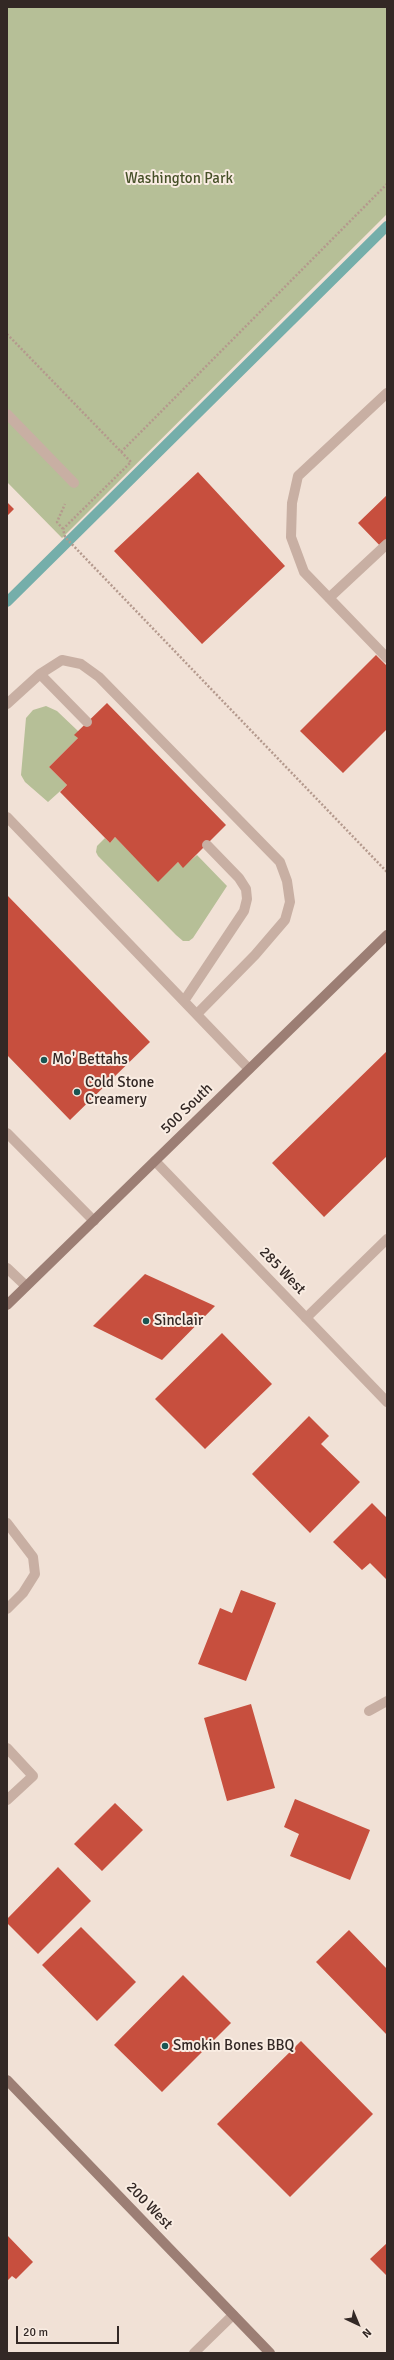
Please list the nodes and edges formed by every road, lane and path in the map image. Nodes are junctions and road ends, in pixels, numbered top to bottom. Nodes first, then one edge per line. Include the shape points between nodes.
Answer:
1 (387, 184) edge
2 (7, 334) edge
3 (387, 393) edge
4 (7, 414) edge
5 (121, 452) junction
6 (74, 483) joint
7 (63, 529) junction
8 (387, 544) edge
9 (329, 598) junction
10 (387, 658) edge
11 (40, 674) junction
12 (7, 704) edge
13 (87, 722) dead end
14 (7, 817) edge
15 (207, 845) dead end
16 (387, 872) edge
17 (387, 935) edge
18 (184, 1001) junction
19 (197, 1014) junction
20 (249, 1069) junction
21 (7, 1133) edge
22 (155, 1161) junction
23 (94, 1221) junction
24 (387, 1239) edge
25 (7, 1268) edge
26 (26, 1286) junction
27 (7, 1305) edge
28 (306, 1318) junction
29 (387, 1402) edge
30 (7, 1523) edge
31 (7, 1609) edge
32 (387, 1701) edge
33 (369, 1711) dead end
34 (7, 1748) edge
35 (7, 1800) edge
36 (7, 2080) edge
37 (233, 2315) junction
38 (194, 2353) edge
39 (270, 2353) edge

1 - 5 path
2 - 5 path
3 - 9 street via 298,476 292,503 291,537 304,572
4 - 6 street
5 - 7 path via 131,462
6 - 7 path via 57,522
7 - 16 path via 65,537
8 - 9 street
9 - 10 street
11 - 12 street
11 - 13 street
11 - 19 street via 62,660 81,664 99,677 280,862 288,881 290,902 285,920 255,955
14 - 18 street
15 - 18 street via 239,878 246,889 247,899 244,911
17 - 20 main road, 500 South
18 - 19 street
19 - 20 street
20 - 22 main road, 500 South
21 - 23 street
22 - 23 main road, 500 South
22 - 28 street, 285 West
23 - 26 main road, 500 South
24 - 28 street
25 - 26 street
26 - 27 main road, 500 South
28 - 29 street, 285 West
30 - 31 street via 33,1557 35,1574 23,1593
32 - 33 street
34 - 35 street via 33,1776
36 - 37 main road, 200 West
37 - 38 street
37 - 39 main road, 200 West

